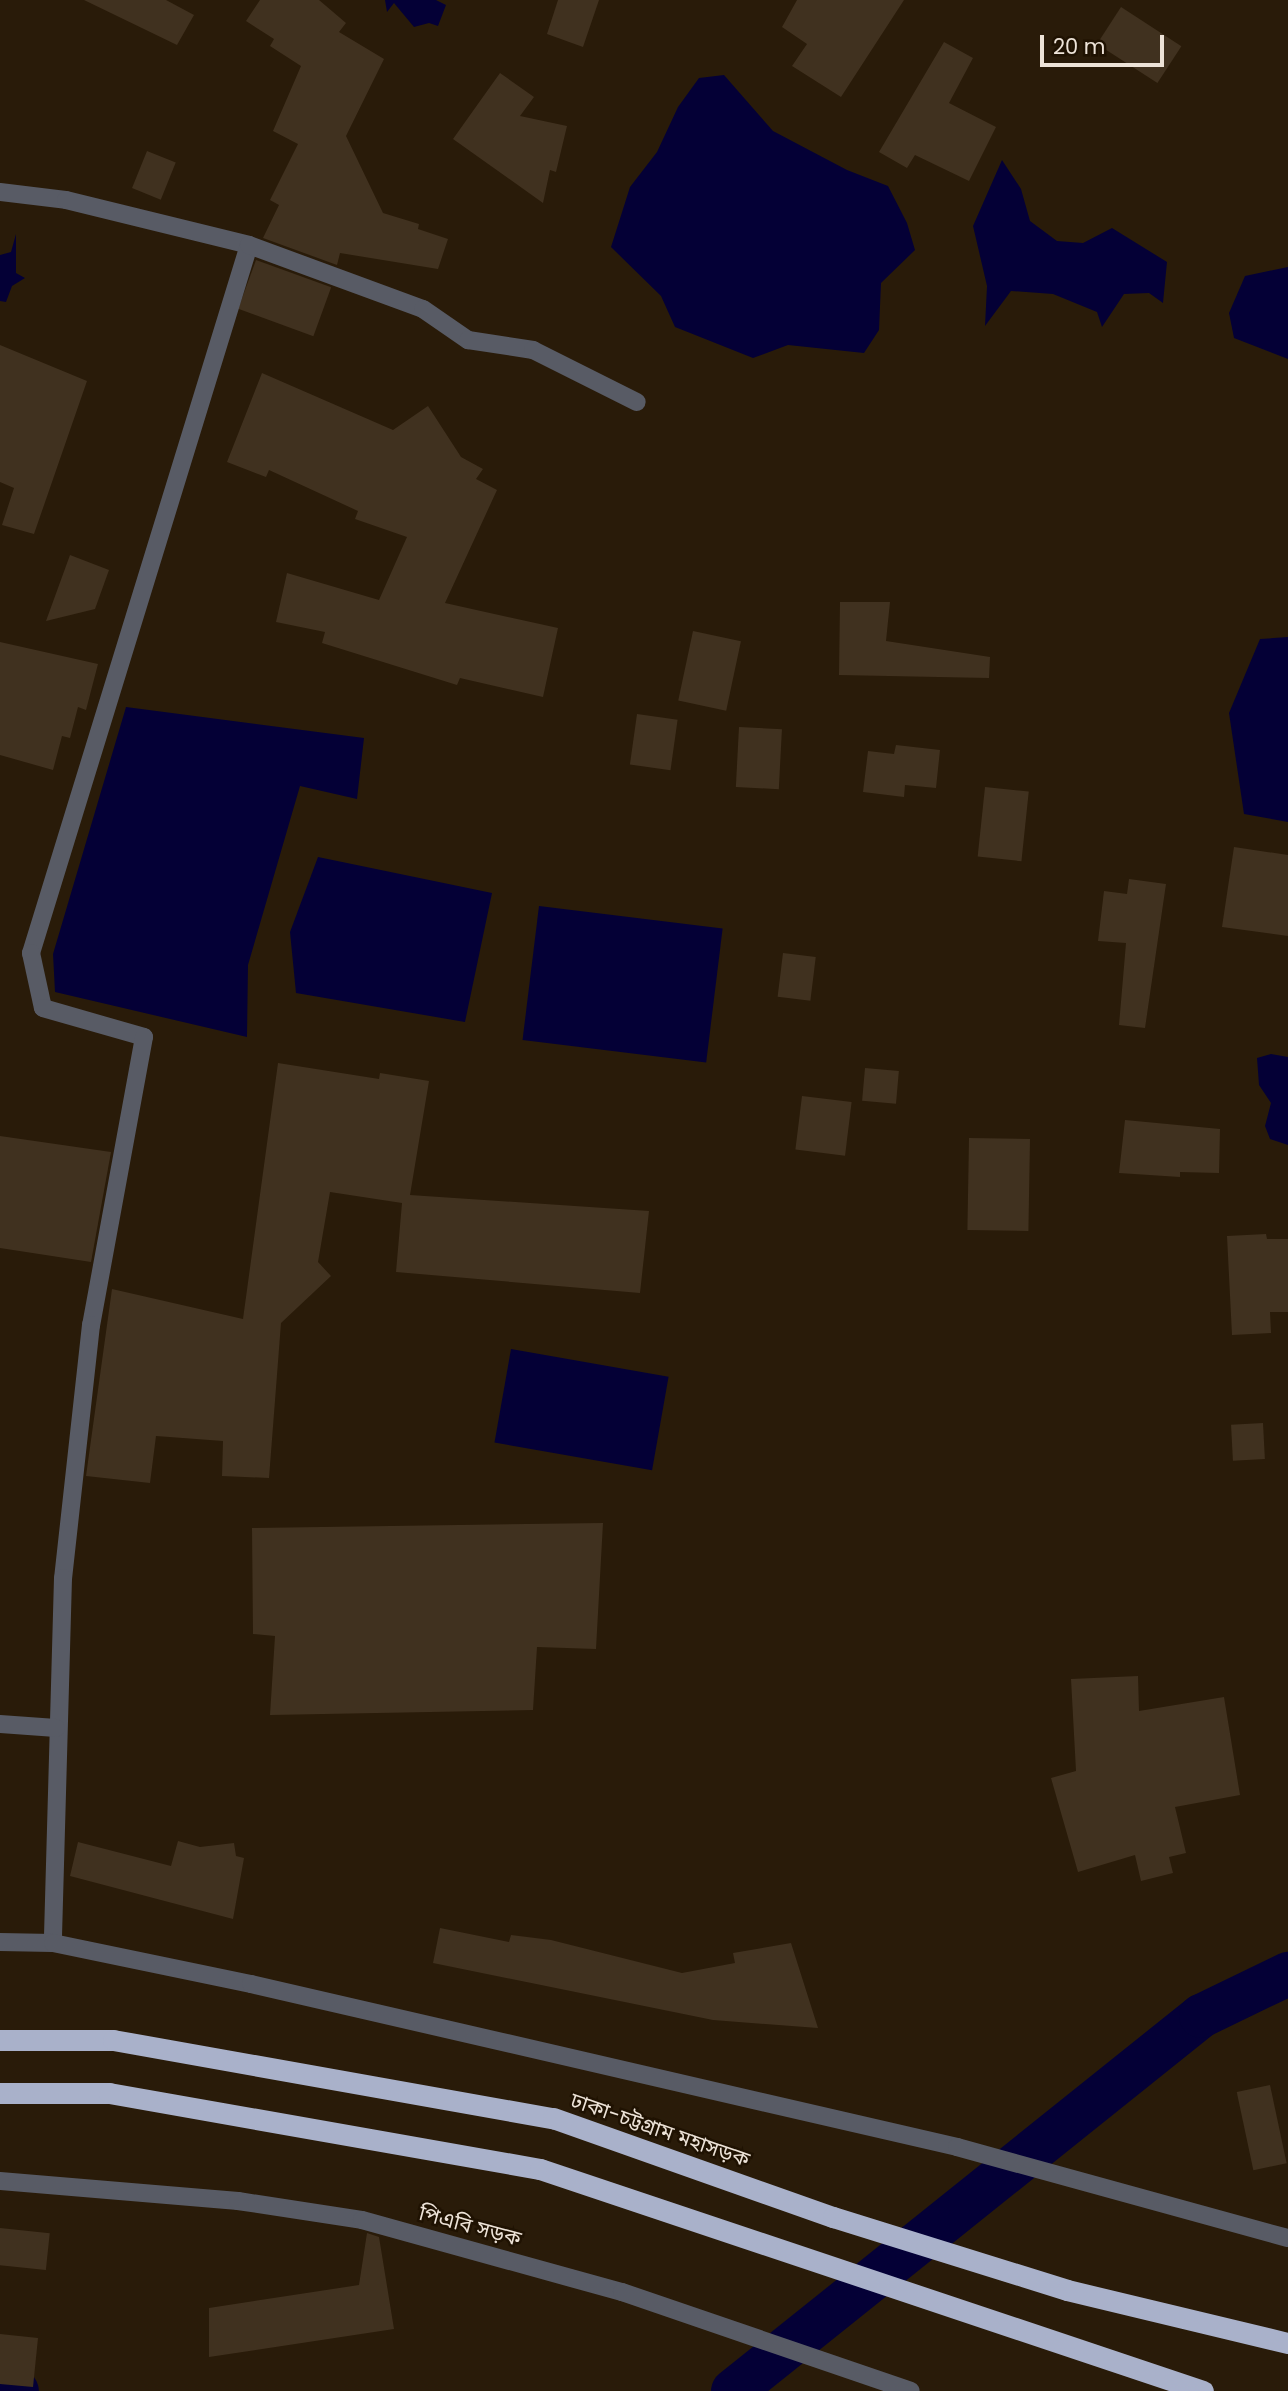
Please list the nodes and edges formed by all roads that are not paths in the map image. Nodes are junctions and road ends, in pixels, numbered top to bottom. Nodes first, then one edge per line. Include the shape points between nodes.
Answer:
1 (0, 192) edge
2 (249, 245) junction
3 (637, 402) dead end
4 (0, 1724) edge
5 (56, 1728) junction
6 (0, 1942) edge
7 (53, 1943) junction
8 (0, 2040) edge
9 (0, 2093) edge
10 (0, 2181) edge
11 (1288, 2238) edge
12 (1288, 2343) edge
13 (911, 2391) edge
14 (1203, 2391) edge

1 - 2 street via 66,200
2 - 3 street via 423,309 468,340 533,350
2 - 5 street via 31,953 43,1007 144,1037 91,1325 63,1578
4 - 5 street
5 - 7 street
6 - 7 street
7 - 11 street via 957,2147
8 - 12 highway, ঢাকা-চট্টগ্রাম মহাসড়ক via 113,2040 553,2118 832,2217 1066,2290
9 - 14 highway via 109,2093 540,2169 729,2236
10 - 13 street, পিএবি সড়ক via 238,2201 362,2220 622,2292

